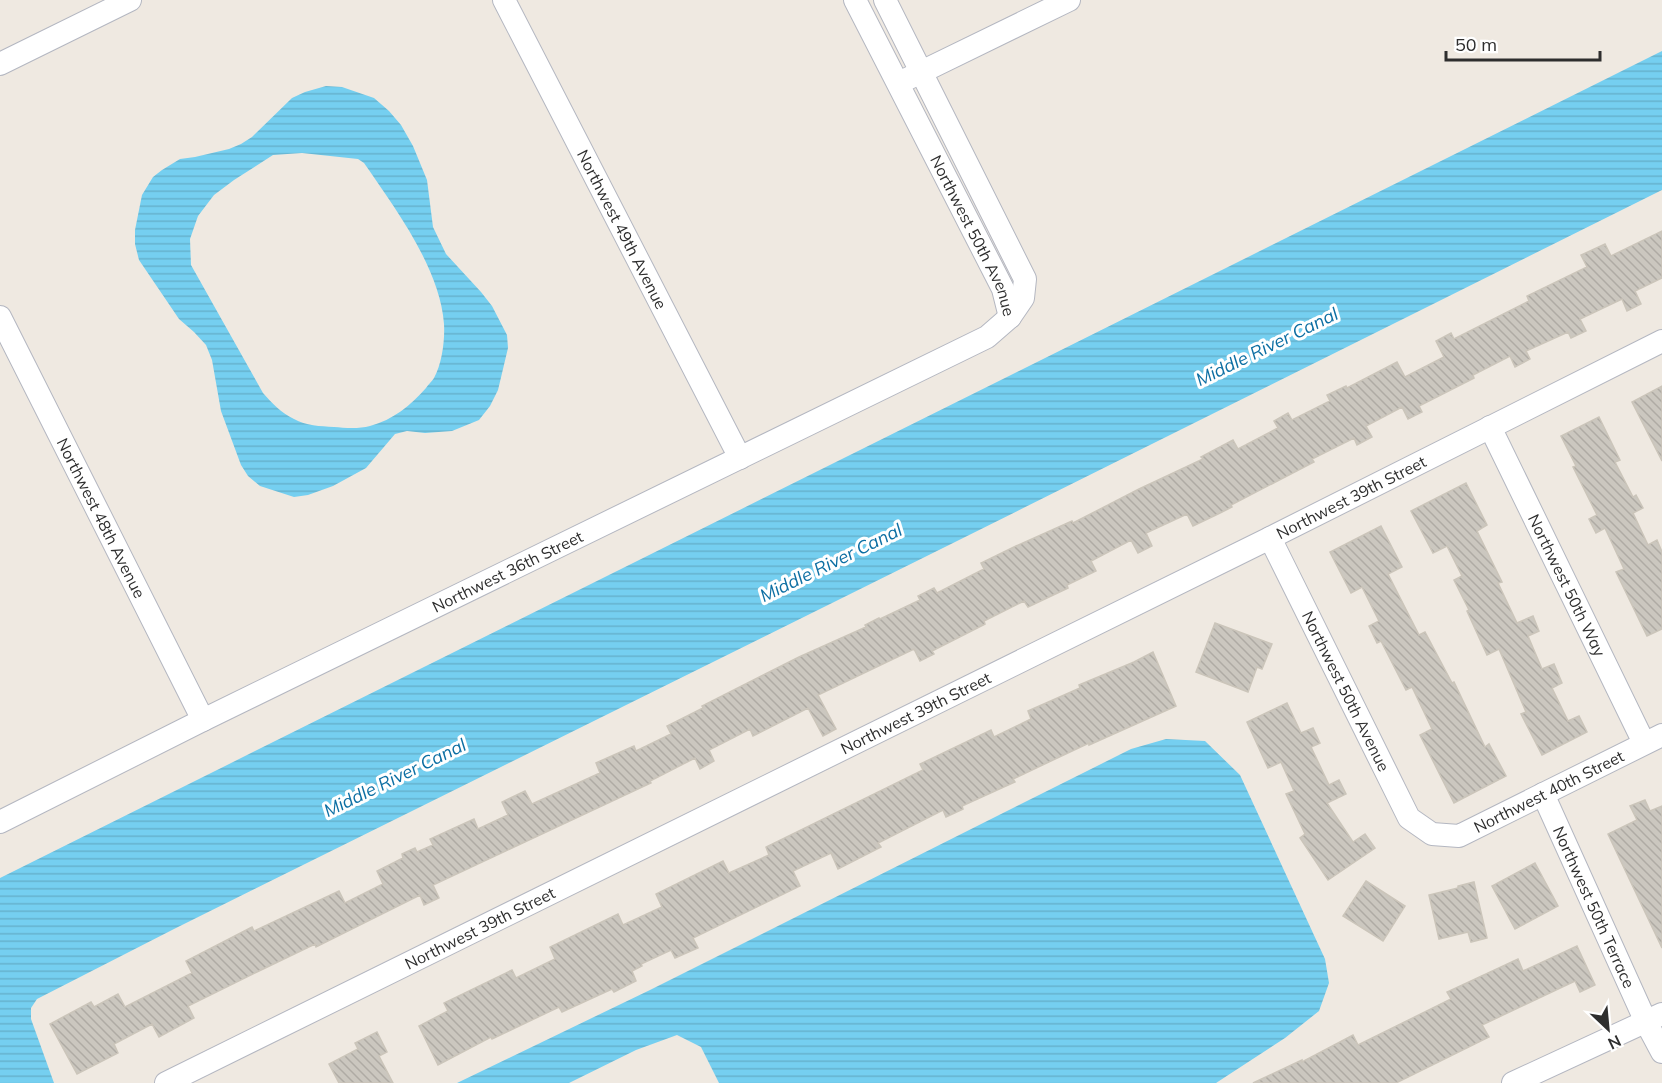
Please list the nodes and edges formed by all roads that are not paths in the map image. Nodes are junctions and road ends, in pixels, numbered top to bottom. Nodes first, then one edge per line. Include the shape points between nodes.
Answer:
1 (130, 0) edge
2 (504, 0) edge
3 (855, 0) edge
4 (885, 0) edge
5 (1069, 0) edge
6 (0, 64) edge
7 (921, 72) junction
8 (898, 83) junction
9 (0, 317) edge
10 (1010, 317) junction
11 (1662, 341) edge
12 (1490, 427) junction
13 (740, 458) junction
14 (1270, 538) junction
15 (203, 720) junction
16 (1653, 739) edge
17 (1543, 794) junction
18 (0, 822) edge
19 (1432, 834) joint
20 (1654, 1018) edge
21 (1662, 1052) edge
22 (206, 1074) edge
23 (166, 1083) edge
24 (1513, 1083) edge

1 - 6 street
2 - 13 street, Northwest 49th Avenue
3 - 8 street, Northwest 50th Avenue
4 - 7 street, Northwest 50th Avenue
5 - 7 street
7 - 8 street
7 - 10 street, Northwest 50th Avenue via 1025,279 1023,298
8 - 10 street, Northwest 50th Avenue via 1003,289
9 - 15 street, Northwest 48th Avenue
10 - 13 street, Northwest 36th Street via 987,337
11 - 12 street, Northwest 39th Street
12 - 14 street, Northwest 39th Street
12 - 16 street, Northwest 50th Way
13 - 15 street, Northwest 36th Street
14 - 19 street, Northwest 50th Avenue via 1408,818
14 - 22 street, Northwest 39th Street
15 - 18 street, Northwest 36th Street
16 - 17 street, Northwest 40th Street
17 - 19 street, Northwest 40th Street via 1459,836
17 - 20 street, Northwest 50th Terrace
20 - 21 street, Northwest 50th Terrace
20 - 24 street
22 - 23 street, Northwest 39th Street

